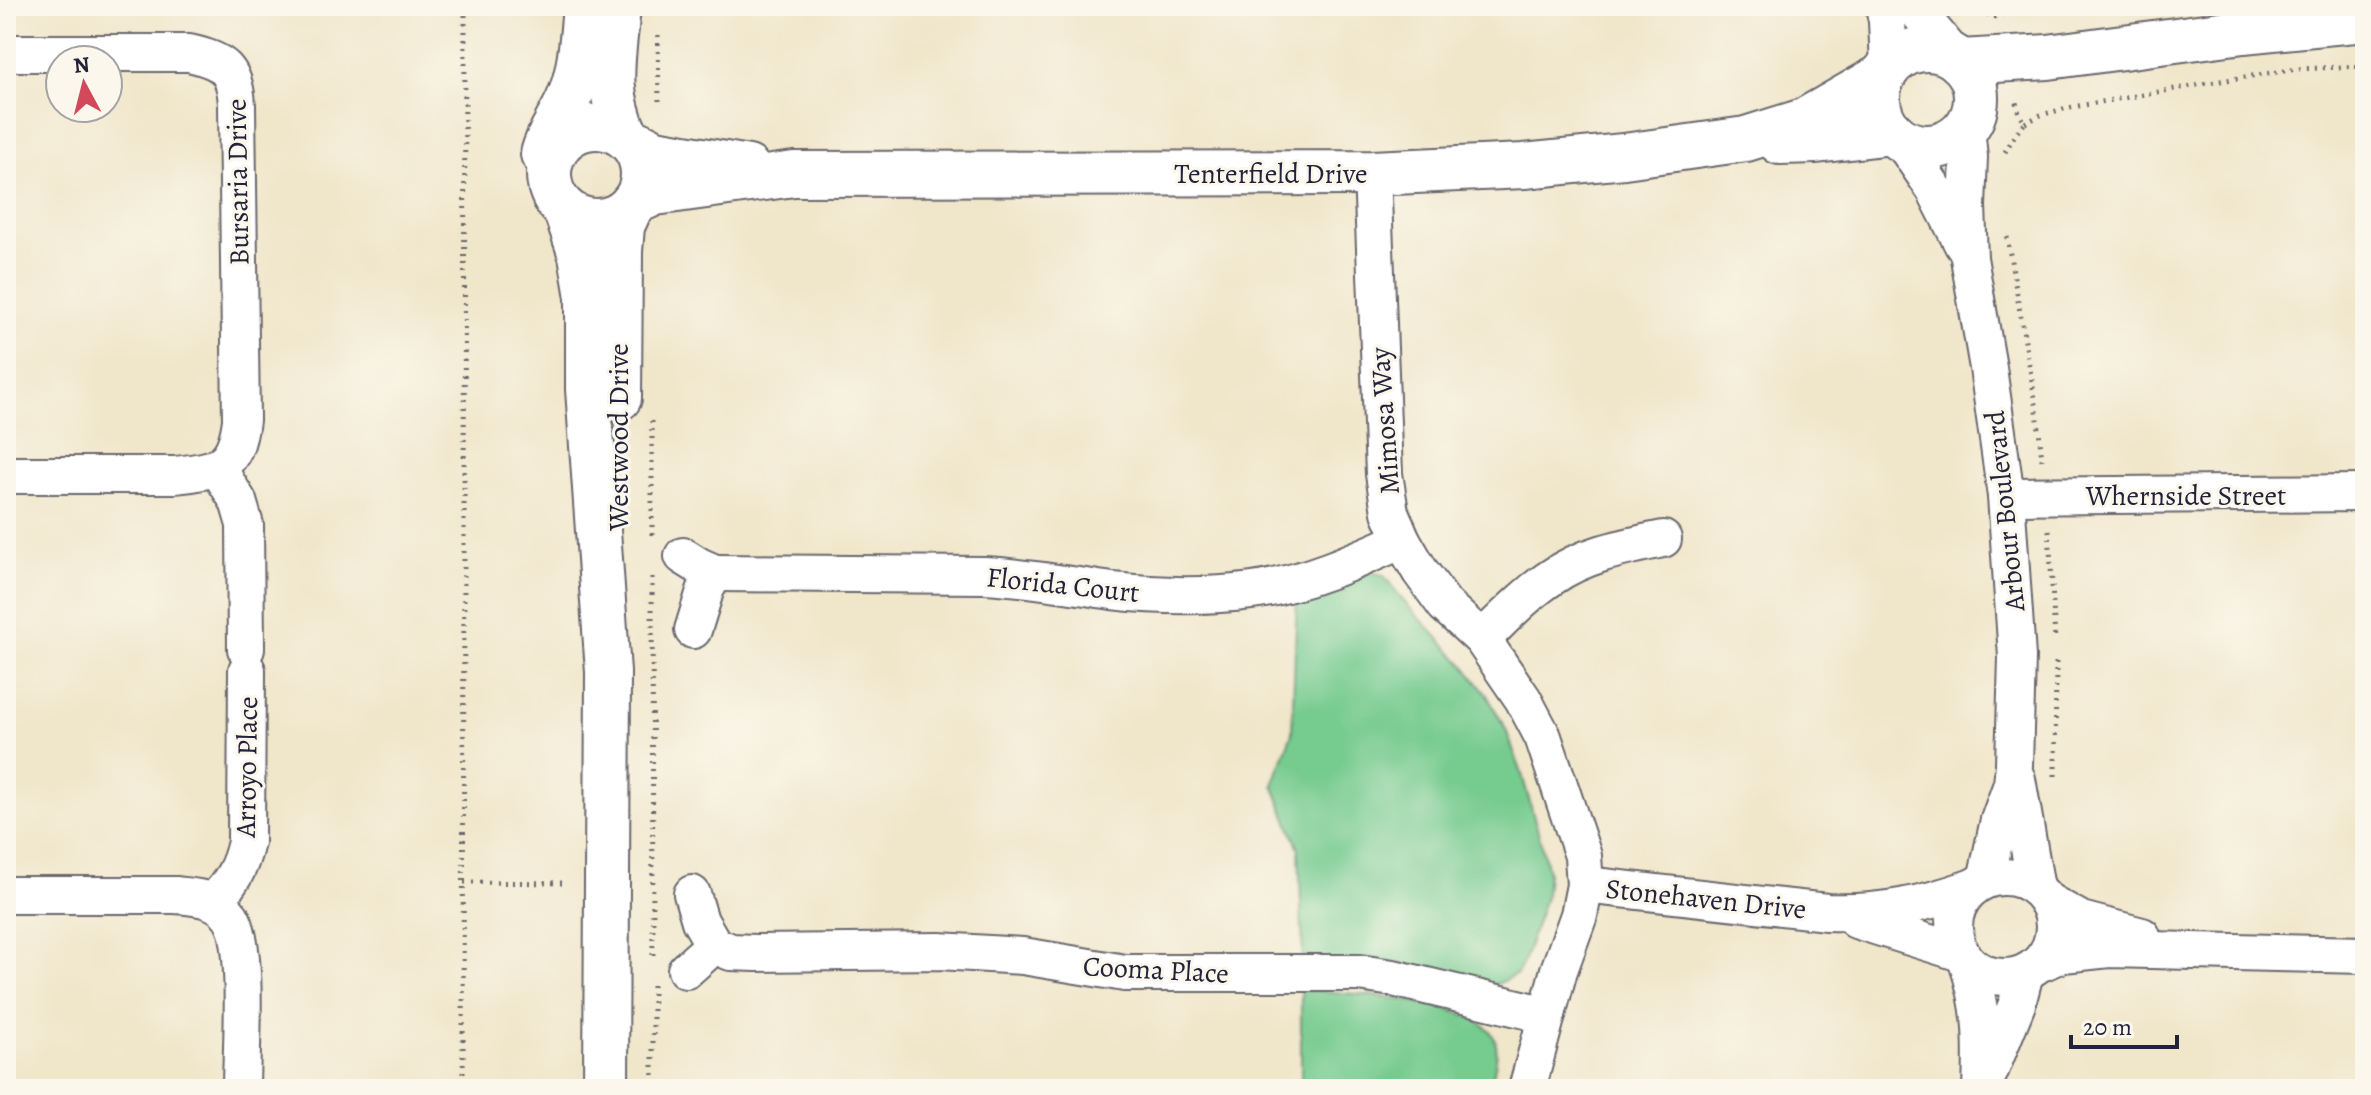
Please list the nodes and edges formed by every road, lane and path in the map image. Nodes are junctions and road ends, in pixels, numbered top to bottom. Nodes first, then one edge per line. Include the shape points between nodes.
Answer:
1 (465, 6) edge
2 (585, 6) edge
3 (618, 6) edge
4 (1884, 6) edge
5 (1913, 6) edge
6 (2338, 15) edge
7 (2125, 48) junction
8 (6, 53) edge
9 (1958, 61) junction
10 (2365, 66) edge
11 (1887, 71) junction
12 (2025, 123) dead end
13 (1969, 124) junction
14 (1896, 136) junction
15 (628, 138) junction
16 (1746, 139) junction
17 (1372, 173) junction
18 (794, 174) junction
19 (559, 202) junction
20 (632, 204) junction
21 (1969, 258) junction
22 (217, 467) junction
23 (6, 475) edge
24 (2365, 493) edge
25 (2006, 496) junction
26 (1663, 539) dead end
27 (1402, 540) junction
28 (683, 556) dead end
29 (715, 573) junction
30 (693, 630) dead end
31 (1482, 639) junction
32 (608, 672) junction
33 (2014, 765) junction
34 (464, 882) junction
35 (608, 884) junction
36 (1979, 884) junction
37 (1585, 885) junction
38 (692, 894) dead end
39 (6, 895) edge
40 (2042, 895) junction
41 (214, 902) junction
42 (1827, 912) junction
43 (714, 945) junction
44 (2209, 952) junction
45 (2365, 955) edge
46 (1964, 957) junction
47 (2031, 968) junction
48 (686, 970) dead end
49 (1547, 1015) junction
50 (241, 1089) edge
51 (463, 1089) edge
52 (606, 1089) edge
53 (1527, 1089) edge
54 (1982, 1089) edge

1 - 34 path
2 - 19 street, Westwood Drive via 576,80 542,159
3 - 15 street via 611,87
4 - 11 street
5 - 9 street
6 - 7 street
7 - 9 street
7 - 13 street via 2021,81
8 - 22 street, Bursaria Drive via 189,53 227,68 237,105 241,420 232,454
9 - 11 street via 1943,52 1914,51
9 - 13 street via 1975,88
10 - 12 path via 2226,80 2067,108
11 - 14 street via 1878,105
11 - 16 street, Tenterfield Drive via 1804,121
13 - 14 street via 1943,145 1914,145
13 - 21 street
14 - 16 street, Tenterfield Drive
14 - 21 street via 1935,190
15 - 18 street, Tenterfield Drive via 655,152
15 - 19 street via 607,127 585,127 566,136 553,153 548,174
15 - 20 street via 640,153 645,174
16 - 17 street, Tenterfield Drive via 1524,166
17 - 18 street, Tenterfield Drive
17 - 27 street, Mimosa Way via 1384,474 1390,512
18 - 20 street, Tenterfield Drive via 655,193
19 - 20 street via 585,220 607,221
19 - 32 street, Westwood Drive via 581,255 588,297 588,389
20 - 32 street, Westwood Drive via 622,226 620,251 621,504
21 - 25 street, Arbour Boulevard
22 - 23 street via 175,475
22 - 41 street, Arroyo Place via 238,501 245,525 246,842 233,880
24 - 25 street, Whernside Street
25 - 33 street, Arbour Boulevard via 2017,657
26 - 31 street via 1608,551 1552,576
27 - 29 street, Florida Court via 1289,583 1209,594 1115,591 984,575
27 - 31 street, Mimosa Way via 1445,605
28 - 29 street
29 - 30 street
31 - 37 street, Mimosa Way via 1543,737 1583,856
32 - 35 street, Westwood Drive
33 - 36 street, Arbour Boulevard
33 - 40 street, Arbour Boulevard
34 - 35 path
34 - 51 path
35 - 52 street, Westwood Drive
36 - 40 street via 2003,877 2020,880
36 - 42 street, Stonehaven Drive via 1902,908
36 - 46 street via 1961,901 1955,918 1954,935
37 - 42 street, Stonehaven Drive
37 - 49 street, Mimosa Way
38 - 43 street
39 - 41 street via 176,895
40 - 44 street via 2081,920
40 - 47 street via 2053,917 2054,935 2048,951
41 - 50 street via 231,916 242,950
42 - 46 street, Stonehaven Drive
43 - 48 street
43 - 49 street, Cooma Place via 756,953 983,953 1125,973 1359,973
44 - 45 street
44 - 47 street via 2109,949 2063,954
46 - 47 street via 1994,976 2010,977
46 - 54 street via 1982,1015
47 - 54 street
49 - 53 street, Mimosa Way

